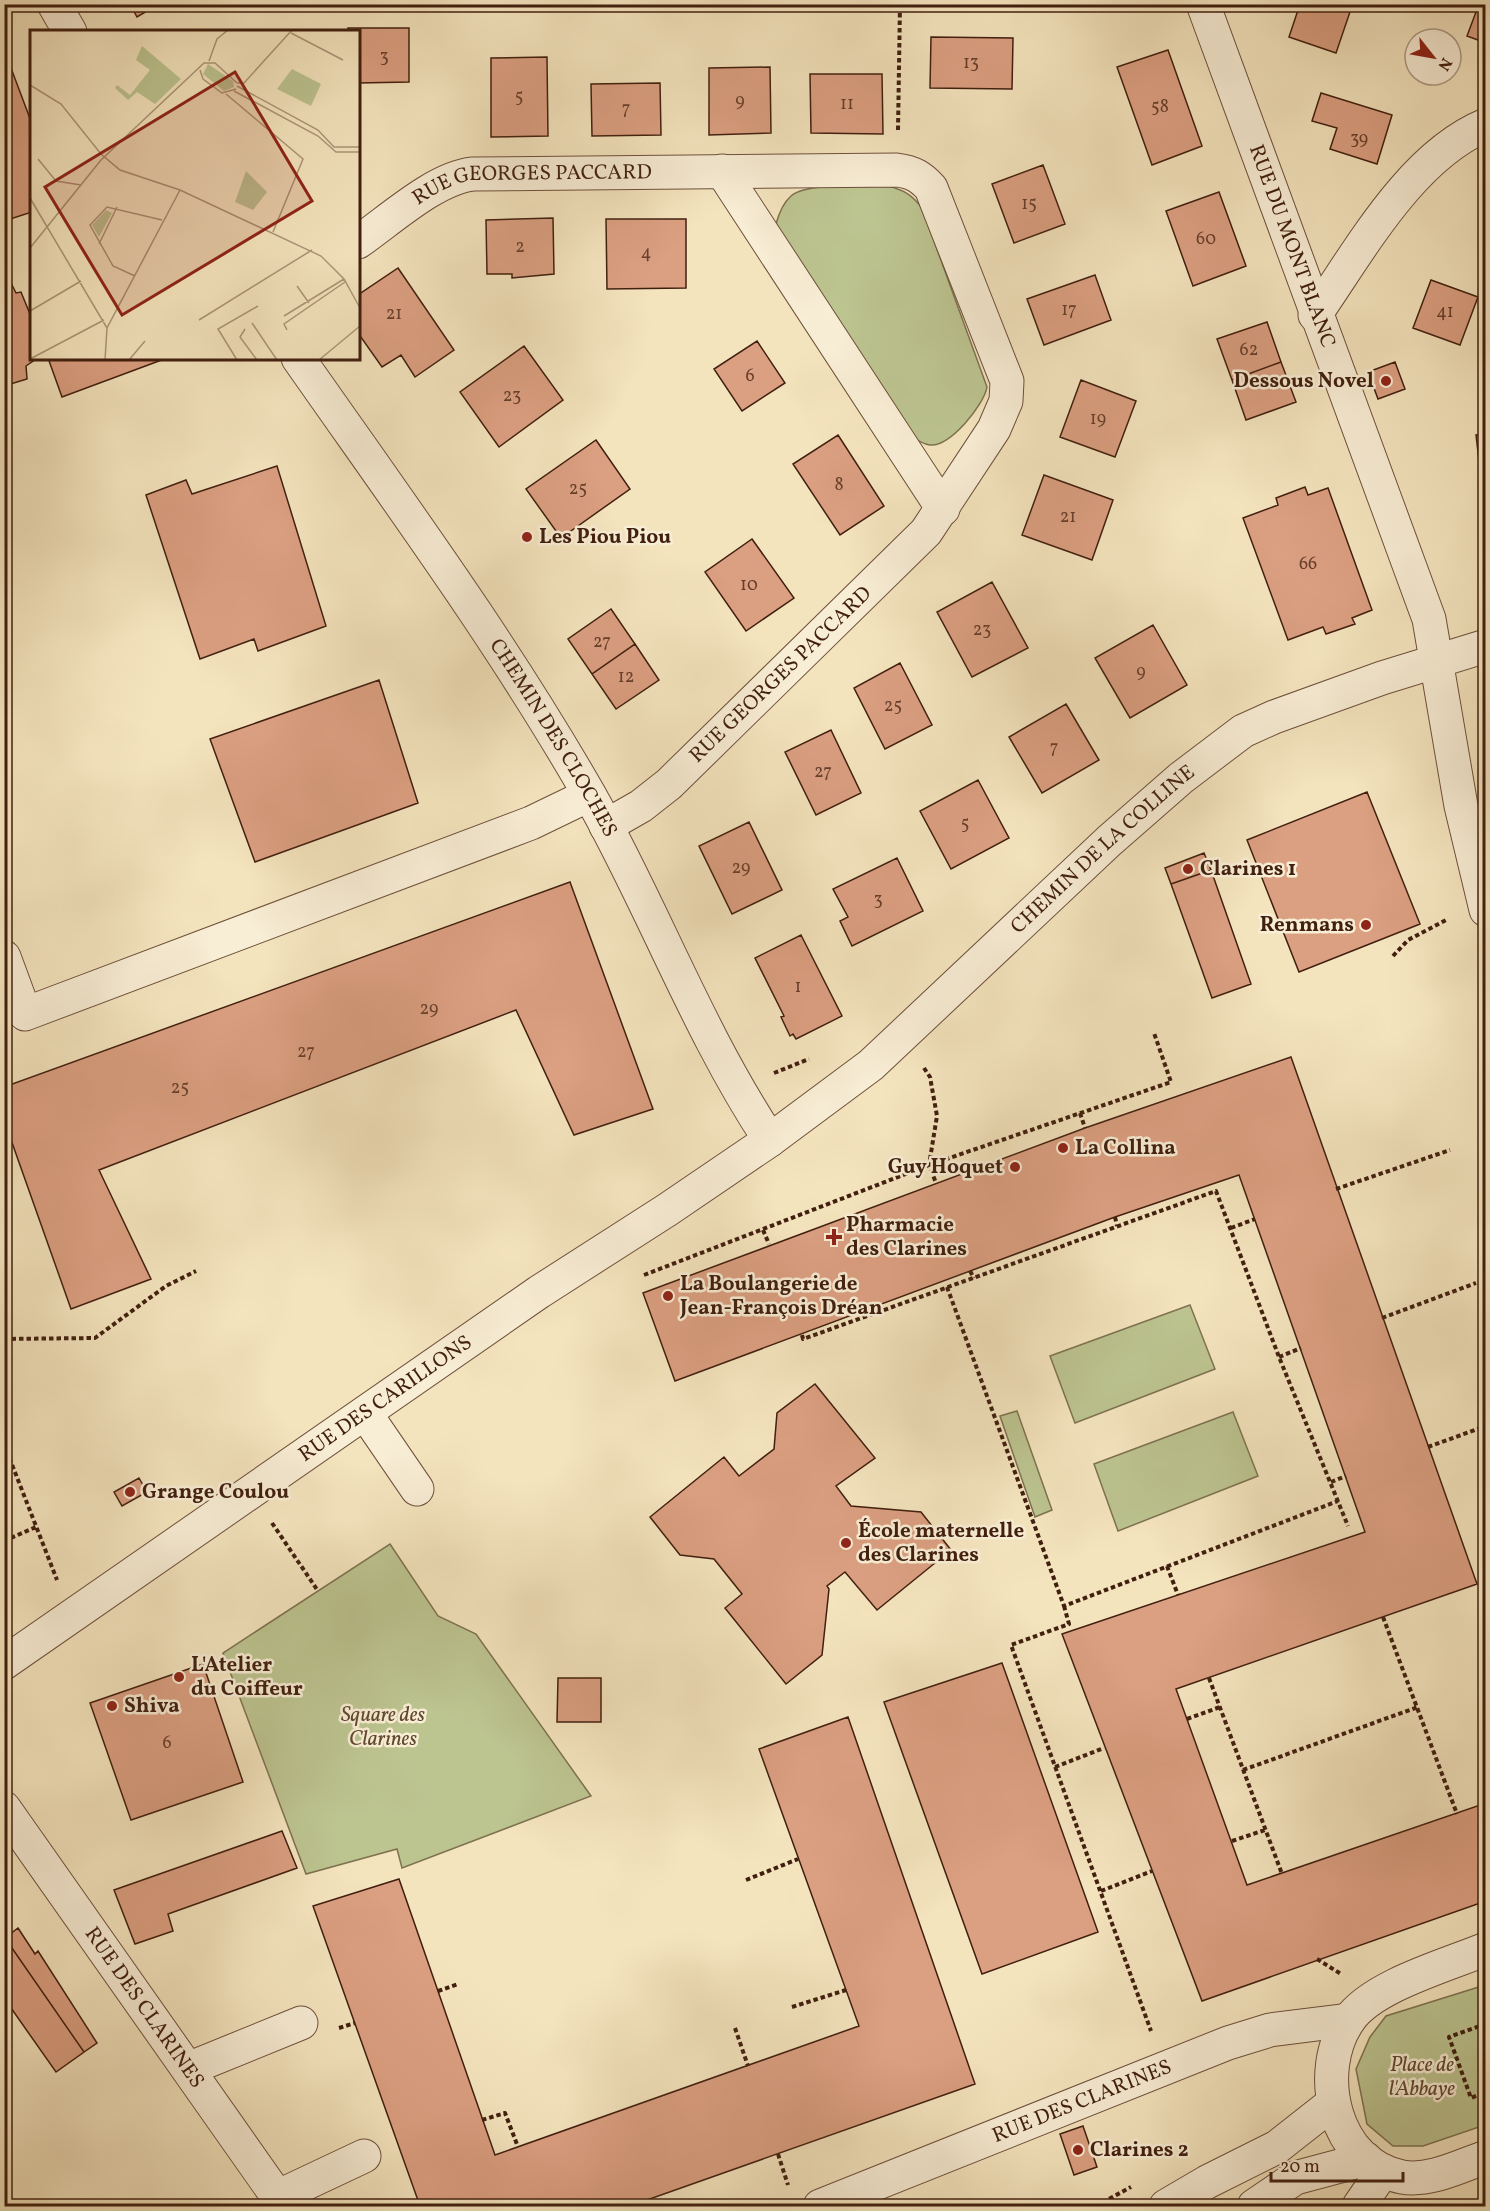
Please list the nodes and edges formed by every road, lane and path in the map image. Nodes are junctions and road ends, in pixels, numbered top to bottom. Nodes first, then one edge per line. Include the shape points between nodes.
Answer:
1 (54, 4) edge
2 (900, 4) edge
3 (1203, 4) edge
4 (69, 30) edge
5 (1485, 125) edge
6 (897, 170) junction
7 (722, 171) junction
8 (360, 241) edge
9 (1315, 315) junction
10 (299, 360) edge
11 (943, 509) junction
12 (1485, 646) edge
13 (1437, 660) junction
14 (589, 795) junction
15 (606, 826) junction
16 (1485, 910) edge
17 (1446, 920) dead end
18 (1393, 956) dead end
19 (4, 957) edge
20 (1154, 1033) dead end
21 (930, 1077) dead end
22 (1080, 1113) junction
23 (1085, 1128) dead end
24 (770, 1140) junction
25 (1450, 1150) dead end
26 (929, 1166) junction
27 (936, 1183) dead end
28 (1336, 1189) dead end
29 (1114, 1217) dead end
30 (1255, 1219) dead end
31 (1117, 1226) junction
32 (1232, 1228) junction
33 (763, 1230) junction
34 (769, 1244) dead end
35 (196, 1271) dead end
36 (970, 1271) dead end
37 (974, 1278) junction
38 (634, 1279) dead end
39 (1476, 1282) dead end
40 (947, 1287) junction
41 (1382, 1318) dead end
42 (802, 1335) dead end
43 (4, 1339) edge
44 (1301, 1348) dead end
45 (1279, 1357) junction
46 (365, 1413) junction
47 (1485, 1426) edge
48 (4, 1444) edge
49 (1428, 1447) dead end
50 (1346, 1476) dead end
51 (1330, 1482) junction
52 (417, 1488) dead end
53 (252, 1492) junction
54 (1338, 1501) junction
55 (36, 1527) junction
56 (1348, 1527) dead end
57 (4, 1541) edge
58 (1167, 1566) junction
59 (318, 1591) dead end
60 (1178, 1595) dead end
61 (1064, 1606) junction
62 (71, 1617) junction
63 (1383, 1617) dead end
64 (4, 1663) edge
65 (1209, 1678) dead end
66 (1220, 1707) junction
67 (1418, 1707) junction
68 (1187, 1719) dead end
69 (1104, 1748) dead end
70 (1055, 1767) junction
71 (1243, 1770) junction
72 (4, 1808) edge
73 (1457, 1814) dead end
74 (1265, 1830) junction
75 (1232, 1841) dead end
76 (798, 1859) dead end
77 (1152, 1871) dead end
78 (1282, 1874) dead end
79 (746, 1880) dead end
80 (1101, 1891) junction
81 (1485, 1949) edge
82 (458, 1984) dead end
83 (846, 1990) dead end
84 (438, 1991) dead end
85 (792, 2007) dead end
86 (1349, 2020) junction
87 (301, 2023) dead end
88 (1485, 2024) edge
89 (735, 2028) dead end
90 (748, 2066) dead end
91 (188, 2069) junction
92 (1165, 2070) junction
93 (1485, 2092) edge
94 (1333, 2103) junction
95 (482, 2120) dead end
96 (518, 2147) dead end
97 (778, 2154) dead end
98 (364, 2156) dead end
99 (1485, 2157) edge
100 (1375, 2165) junction
101 (806, 2201) edge
102 (281, 2202) edge
103 (1166, 2206) edge
104 (1254, 2206) edge
105 (1359, 2206) edge

1 - 4 street
2 - 6 path
3 - 9 street, RUE DU MONT BLANC
5 - 9 street via 1457,140 1420,171
6 - 7 street, RUE GEORGES PACCARD
6 - 11 street, RUE GEORGES PACCARD via 921,178 931,189 1008,381 1006,401 994,429
7 - 8 street, RUE GEORGES PACCARD via 460,175
7 - 11 street
9 - 13 street, RUE DU MONT BLANC via 1429,619
10 - 14 street, CHEMIN DES CLOCHES via 513,669
11 - 15 street, RUE GEORGES PACCARD via 926,532 669,784
12 - 13 street, CHEMIN DE LA COLLINE
13 - 16 street, RUE DU MONT BLANC via 1461,806
13 - 24 street, CHEMIN DE LA COLLINE via 1274,717 1217,749 1109,841 870,1065
14 - 15 street, CHEMIN DES CLOCHES
14 - 19 street via 531,823 25,1014
15 - 24 street, CHEMIN DES CLOCHES via 723,1059
17 - 18 path via 1408,940
20 - 22 path via 1171,1082
21 - 26 path via 938,1116
22 - 23 path
22 - 26 path
24 - 46 street, RUE DES CARILLONS via 539,1292
25 - 28 path
26 - 27 path
26 - 33 path
29 - 31 path
30 - 32 path
31 - 32 path via 1216,1191
31 - 37 path
32 - 45 path
33 - 34 path
33 - 38 path
35 - 43 path via 166,1286 95,1338
36 - 37 path
37 - 40 path
39 - 41 path
40 - 42 path via 803,1339
40 - 61 path
44 - 45 path
45 - 51 path
46 - 52 street
46 - 53 street, RUE DES CARILLONS
47 - 49 path
48 - 55 path
50 - 51 path
51 - 54 path
53 - 59 path
53 - 62 street, RUE DES CARILLONS
54 - 56 path
54 - 58 path
55 - 57 path
55 - 62 path
58 - 60 path
58 - 61 path
61 - 70 path via 1069,1624 1011,1645
62 - 64 street, RUE DES CARILLONS
63 - 67 path
65 - 66 path
66 - 68 path
66 - 71 path
67 - 71 path
67 - 73 path
69 - 70 path
70 - 80 path
71 - 74 path
72 - 91 street, RUE DES CLARINES
74 - 75 path
74 - 78 path
76 - 79 path
77 - 80 path
80 - 92 path
81 - 86 street via 1375,1995
82 - 84 path
83 - 85 path
86 - 92 street, RUE DES CLARINES via 1270,2030
86 - 94 street via 1332,2066
87 - 91 street
88 - 93 path via 1449,2037 1471,2098
89 - 90 path
91 - 102 street, RUE DES CLARINES
92 - 101 street, RUE DES CLARINES
94 - 100 street via 1344,2134
94 - 103 street via 1276,2147
95 - 96 path via 505,2113
97 - 101 path
98 - 102 street
99 - 100 street via 1436,2175 1403,2177
100 - 104 street via 1295,2178
100 - 105 street

